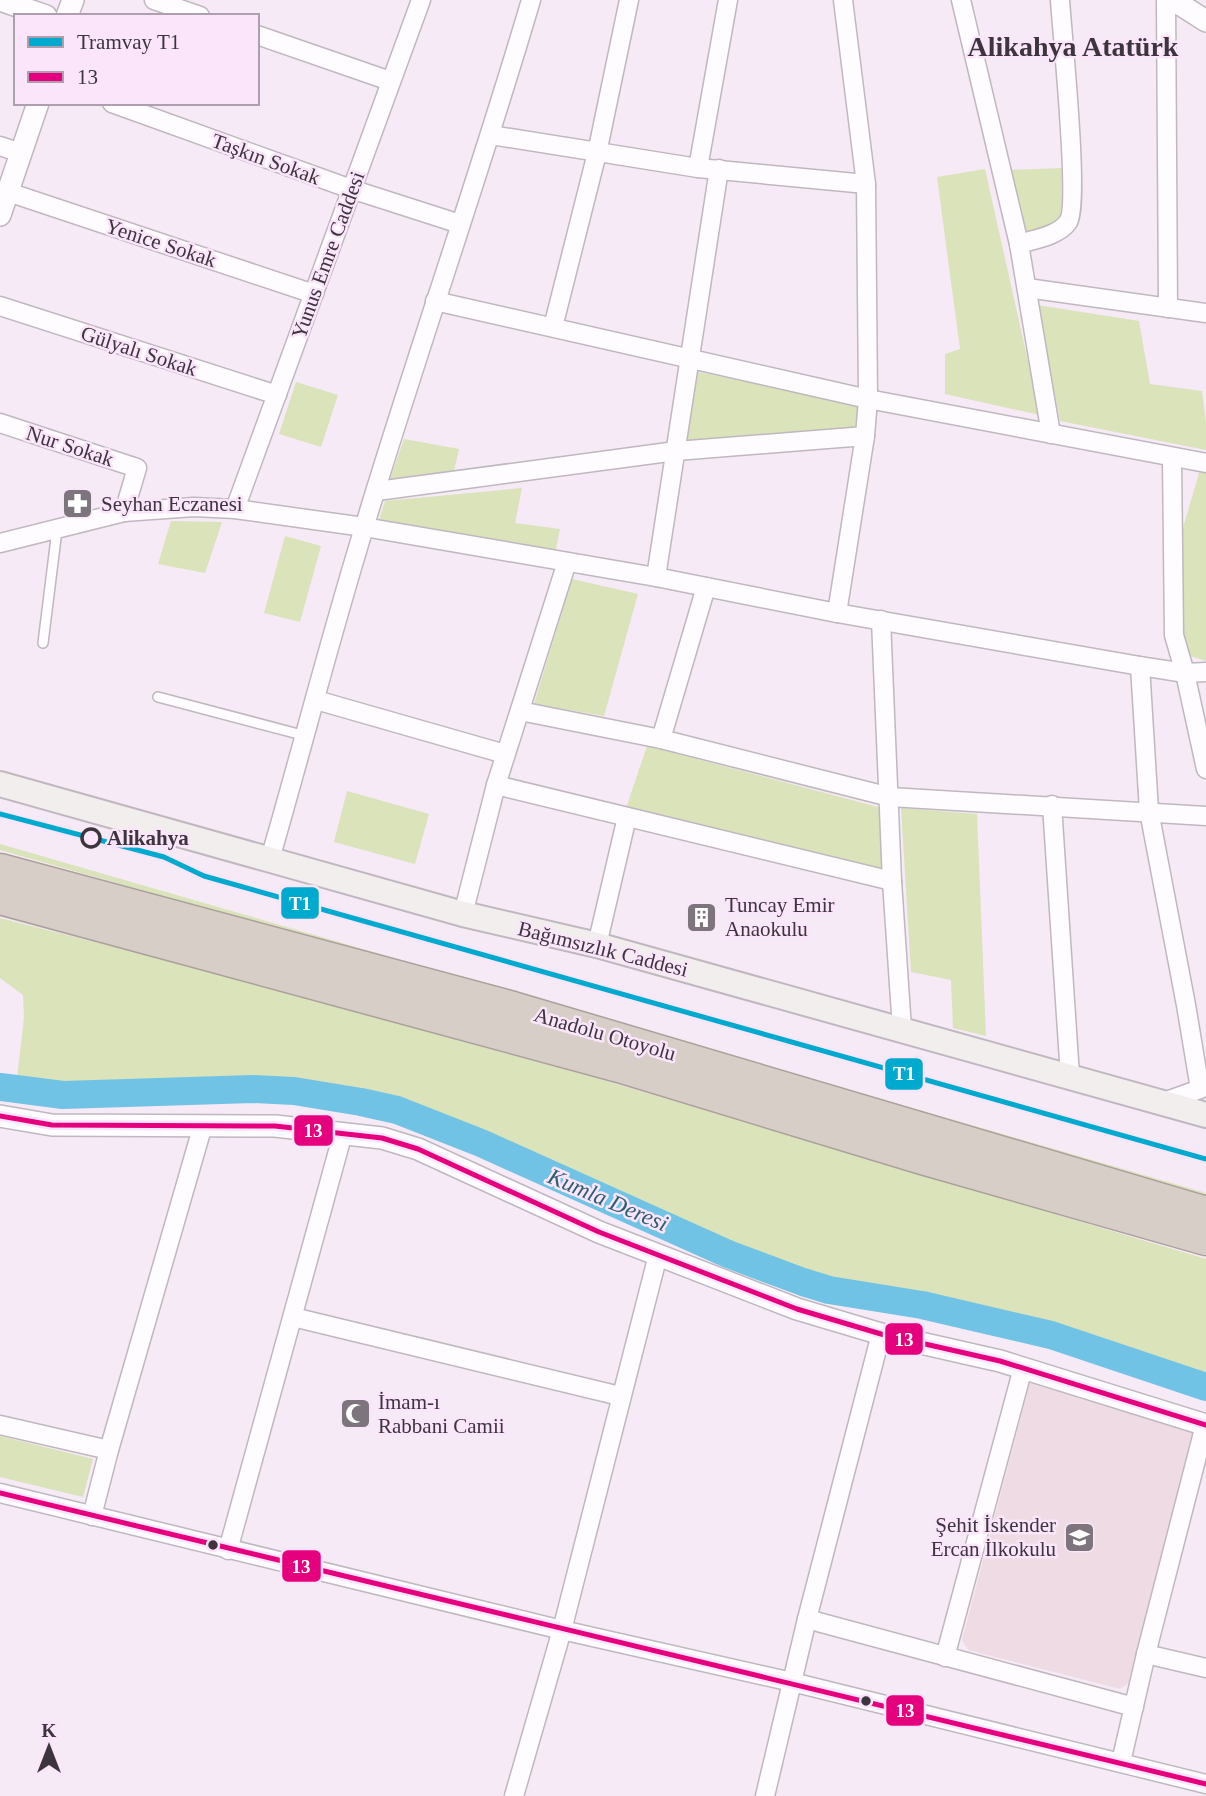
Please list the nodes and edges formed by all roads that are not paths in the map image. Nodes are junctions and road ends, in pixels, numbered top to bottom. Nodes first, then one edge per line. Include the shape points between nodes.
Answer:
1 (0, 0) edge
2 (154, 0) edge
3 (421, 0) edge
4 (531, 0) edge
5 (629, 0) edge
6 (728, 0) edge
7 (843, 0) edge
8 (961, 0) edge
9 (1060, 0) edge
10 (1166, 0) edge
11 (1173, 0) edge
12 (40, 14) edge
13 (194, 14) edge
14 (1206, 21) edge
15 (259, 37) edge
16 (390, 81) junction
17 (37, 105) edge
18 (119, 105) edge
19 (491, 135) junction
20 (0, 146) edge
21 (21, 153) junction
22 (597, 153) junction
23 (698, 168) junction
24 (719, 169) junction
25 (866, 184) junction
26 (351, 189) junction
27 (8, 192) junction
28 (0, 215) edge
29 (460, 224) junction
30 (1019, 244) junction
31 (1027, 288) junction
32 (314, 294) junction
33 (435, 301) junction
34 (0, 306) edge
35 (1168, 307) junction
36 (1206, 313) edge
37 (553, 327) junction
38 (689, 359) junction
39 (277, 396) junction
40 (867, 399) junction
41 (0, 423) edge
42 (1051, 434) junction
43 (865, 436) junction
44 (676, 452) junction
45 (1172, 458) junction
46 (1206, 463) edge
47 (377, 491) junction
48 (235, 509) junction
49 (124, 512) junction
50 (364, 527) junction
51 (57, 530) junction
52 (0, 543) edge
53 (567, 562) junction
54 (656, 577) junction
55 (706, 587) junction
56 (837, 613) junction
57 (881, 620) junction
58 (43, 643) dead end
59 (1140, 666) junction
60 (1206, 672) edge
61 (1185, 673) junction
62 (159, 697) dead end
63 (316, 700) junction
64 (520, 711) junction
65 (306, 736) junction
66 (661, 739) junction
67 (505, 754) junction
68 (1206, 769) edge
69 (0, 785) edge
70 (496, 785) junction
71 (890, 797) junction
72 (1052, 805) junction
73 (1149, 811) junction
74 (1206, 816) edge
75 (627, 817) junction
76 (270, 859) junction
77 (0, 870) edge
78 (892, 881) junction
79 (0, 898) edge
80 (463, 914) junction
81 (597, 945) junction
82 (902, 1029) junction
83 (1070, 1076) junction
84 (1203, 1088) edge
85 (1164, 1102) junction
86 (1206, 1115) edge
87 (0, 1116) edge
88 (203, 1125) junction
89 (343, 1133) junction
90 (1206, 1213) edge
91 (1206, 1239) edge
92 (658, 1255) junction
93 (293, 1317) junction
94 (881, 1334) junction
95 (1023, 1368) junction
96 (620, 1396) junction
97 (0, 1425) edge
98 (1206, 1425) edge
99 (109, 1450) junction
100 (0, 1493) edge
101 (92, 1516) junction
102 (228, 1550) junction
103 (807, 1619) junction
104 (562, 1630) junction
105 (1146, 1654) junction
106 (945, 1657) junction
107 (1206, 1668) edge
108 (792, 1682) junction
109 (1134, 1707) junction
110 (1121, 1762) junction
111 (1206, 1784) edge
112 (514, 1796) edge
113 (765, 1796) edge

1 - 12 street
2 - 13 street
3 - 16 street, Yunus Emre Caddesi
4 - 19 street
5 - 22 street
6 - 23 street
7 - 25 street
8 - 30 street
9 - 30 street via 1072,215 1060,229
10 - 35 street
11 - 14 street
15 - 16 street
16 - 26 street, Yunus Emre Caddesi
17 - 21 street
18 - 26 street, Taşkın Sokak
19 - 22 street
19 - 29 street
20 - 21 street
21 - 27 street
22 - 23 street
22 - 37 street
23 - 24 street
24 - 25 street
24 - 38 street
25 - 40 street
26 - 29 street, Taşkın Sokak
26 - 32 street, Yunus Emre Caddesi
27 - 28 street
27 - 32 street, Yenice Sokak
29 - 33 street
30 - 31 street
31 - 35 street
31 - 42 street
32 - 39 street, Yunus Emre Caddesi
33 - 37 street
33 - 47 street
34 - 39 street, Gülyalı Sokak
35 - 36 street
37 - 38 street
38 - 40 street
38 - 44 street
39 - 48 street, Yunus Emre Caddesi
40 - 42 street
40 - 43 street
41 - 49 street, Nur Sokak via 137,468
42 - 45 street
43 - 44 street
43 - 56 street
44 - 47 street
44 - 54 street
45 - 46 street
45 - 61 street via 1174,635
47 - 50 street
48 - 49 street
48 - 50 street
49 - 51 street
50 - 53 street
50 - 63 street
51 - 52 street
51 - 58 lane
53 - 54 street
53 - 64 street
54 - 55 street
55 - 56 street
55 - 66 street
56 - 57 street
57 - 59 street
57 - 71 street
59 - 61 street
59 - 73 street
60 - 61 street
61 - 68 street
62 - 65 lane
63 - 65 street
63 - 67 street
64 - 66 street
64 - 67 street
65 - 76 street
66 - 71 street
67 - 70 street
69 - 76 main road, Bağımsızlık Caddesi
70 - 75 street
70 - 80 street
71 - 72 street
71 - 78 street
72 - 73 street
72 - 83 street
73 - 74 street
73 - 84 street
75 - 78 street
75 - 81 street
76 - 80 main road, Bağımsızlık Caddesi
77 - 90 highway, Anadolu Otoyolu via 539,1015
78 - 82 street
79 - 91 highway, Anadolu Otoyolu via 619,1066
80 - 81 main road, Bağımsızlık Caddesi
81 - 82 main road, Bağımsızlık Caddesi
82 - 83 main road, Bağımsızlık Caddesi
83 - 85 main road, Bağımsızlık Caddesi
84 - 85 street
85 - 86 main road, Bağımsızlık Caddesi
87 - 88 street via 52,1125
88 - 89 street
88 - 99 street
89 - 92 street via 418,1149
89 - 93 street
92 - 94 street via 797,1309
92 - 96 street
93 - 96 street
93 - 102 street
94 - 95 street
94 - 103 street
95 - 98 street
95 - 106 street
96 - 104 street
97 - 99 street
98 - 105 street
99 - 101 street
100 - 101 street
101 - 102 street
102 - 104 street
103 - 106 street
103 - 108 street
104 - 108 street
104 - 112 street
105 - 107 street
105 - 109 street
106 - 109 street
108 - 110 street
108 - 113 street
109 - 110 street
110 - 111 street

